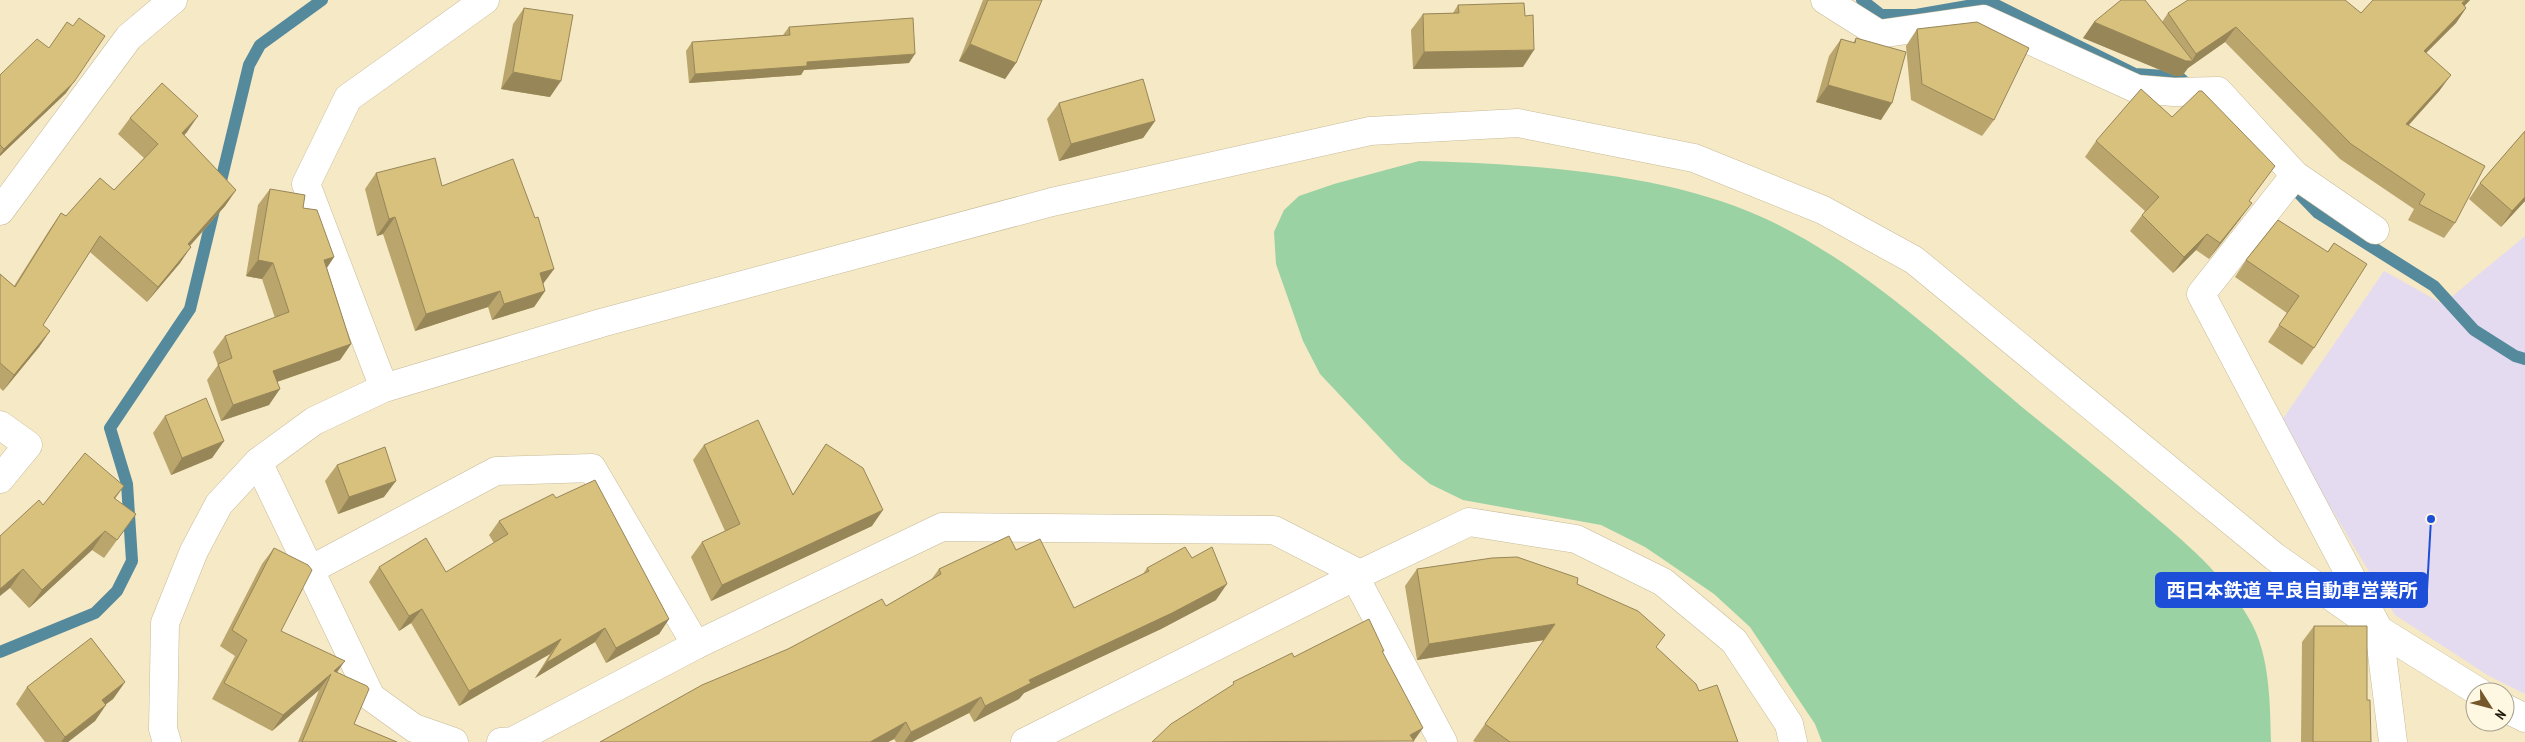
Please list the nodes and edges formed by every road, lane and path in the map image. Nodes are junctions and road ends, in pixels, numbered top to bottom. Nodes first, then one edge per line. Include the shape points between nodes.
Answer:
1 (173, 0) edge
2 (485, 0) edge
3 (1825, 0) edge
4 (2293, 176) junction
5 (0, 211) edge
6 (2375, 230) dead end
7 (384, 388) junction
8 (0, 425) edge
9 (258, 462) junction
10 (0, 479) edge
11 (308, 571) junction
12 (1357, 575) junction
13 (2379, 630) junction
14 (696, 645) junction
15 (2465, 683) edge
16 (167, 742) edge
17 (454, 742) edge
18 (501, 742) edge
19 (1026, 742) edge
20 (1443, 742) edge
21 (1793, 742) edge
22 (2393, 742) edge

1 - 5 street via 129,37
2 - 7 street via 348,98 306,184
3 - 4 street via 1879,34 1983,19 2137,89 2218,91
4 - 6 street
4 - 13 street via 2201,294
7 - 9 street via 314,421
7 - 13 street via 602,323 1052,202 1370,131 1518,123 1694,158 1822,210 1914,260 2275,557
8 - 10 street via 28,445
9 - 11 street
9 - 16 street via 219,504 194,551 165,623 163,729
11 - 14 street via 496,471 592,468
11 - 17 street via 371,697 414,728
12 - 14 street via 1274,530 942,527
12 - 19 street
12 - 20 street
12 - 21 street via 1469,522 1576,539 1663,582 1734,641 1789,724
13 - 15 street
13 - 22 street
14 - 18 street via 513,741

